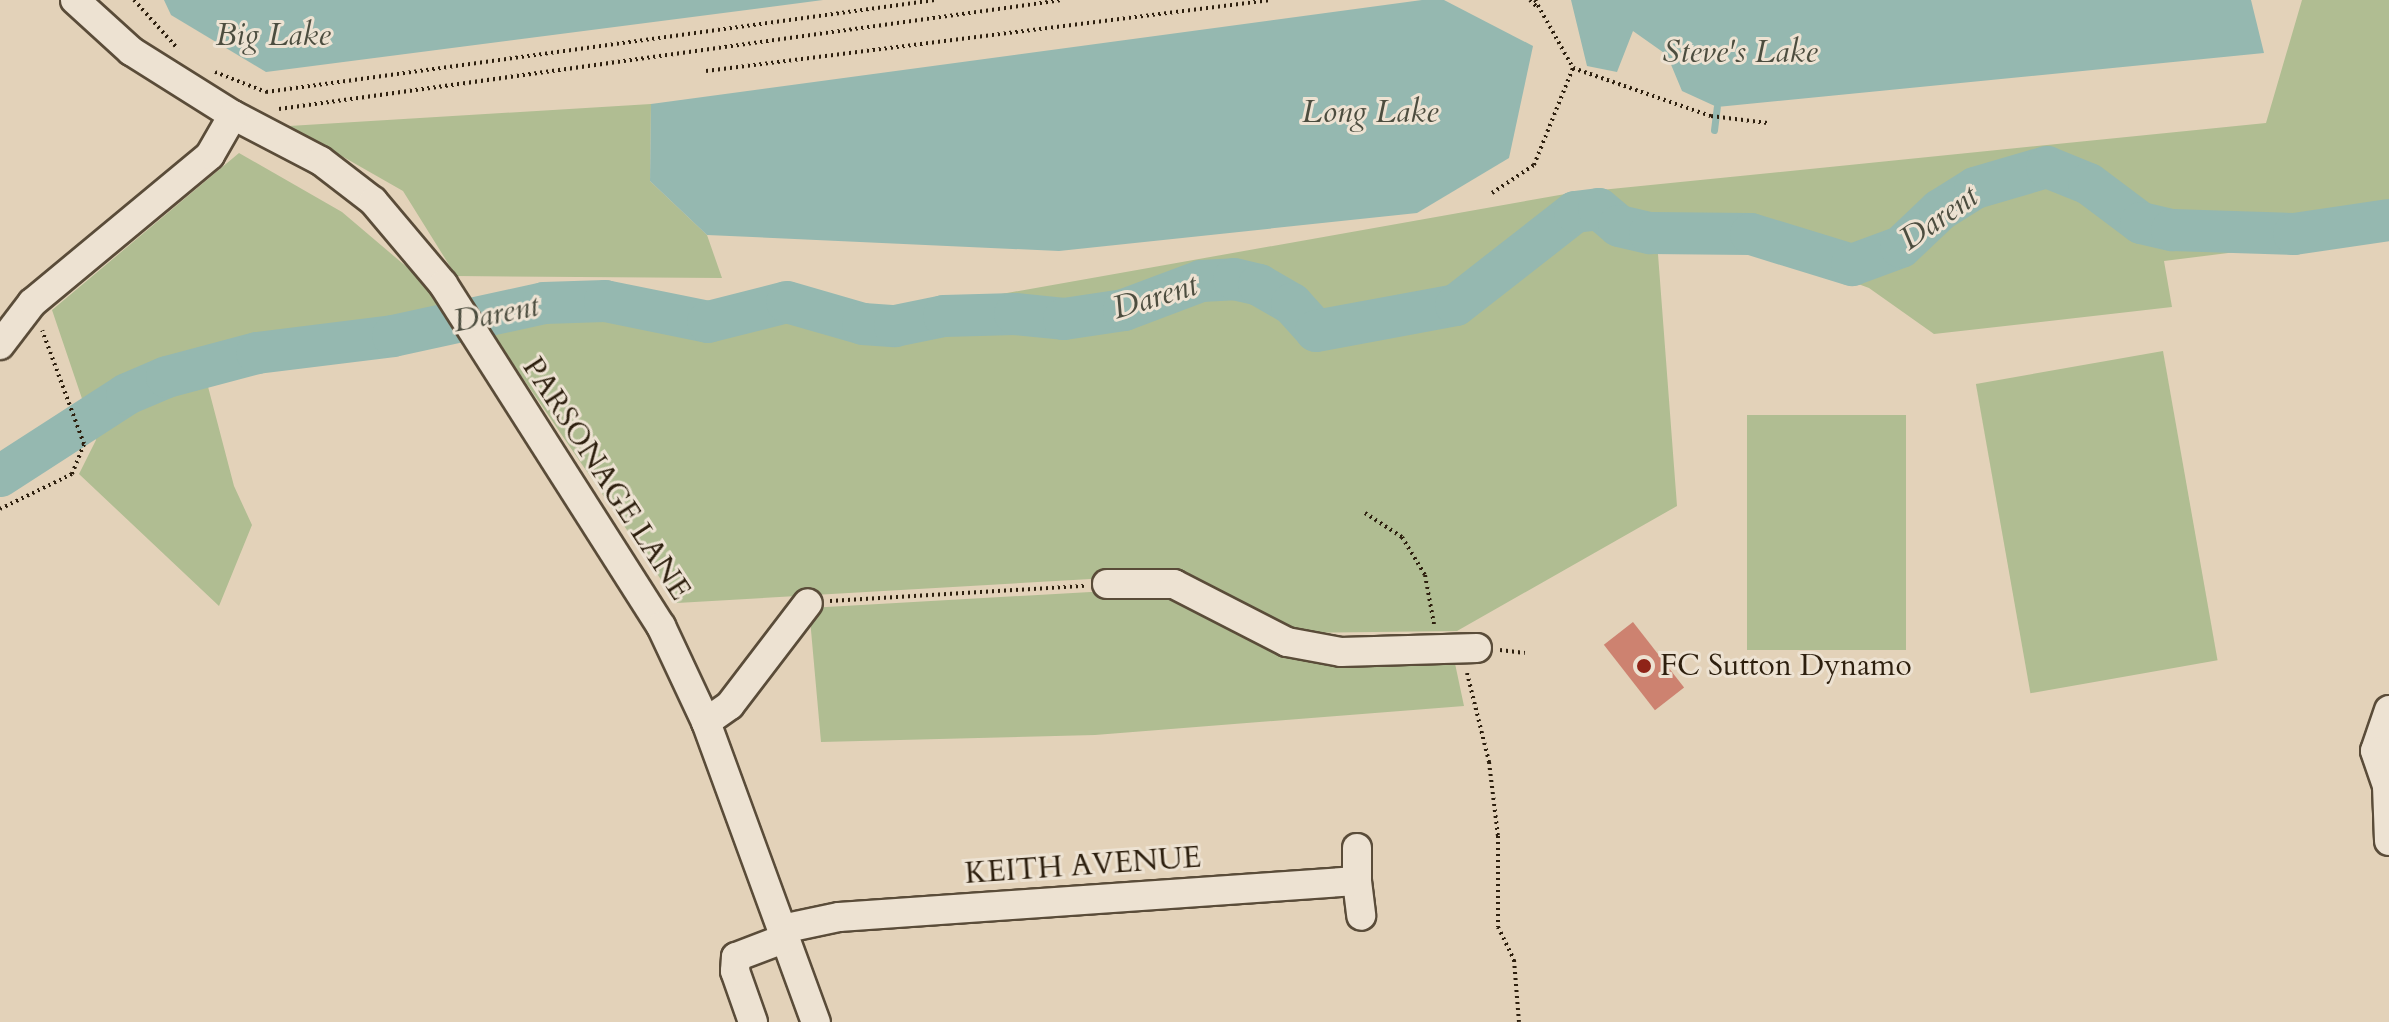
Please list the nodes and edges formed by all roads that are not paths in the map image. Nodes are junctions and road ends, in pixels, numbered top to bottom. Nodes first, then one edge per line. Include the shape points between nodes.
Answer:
1 (75, 0) edge
2 (233, 115) junction
3 (0, 345) edge
4 (1107, 584) road end
5 (808, 603) road end
6 (1460, 647) road end
7 (2389, 710) edge
8 (706, 722) junction
9 (2389, 841) edge
10 (1357, 848) dead end
11 (1357, 881) junction
12 (1361, 916) dead end
13 (784, 934) junction
14 (753, 1022) edge
15 (816, 1022) edge

1 - 2 street, PARSONAGE LANE via 131,51
2 - 3 street via 210,155 32,303
2 - 8 street, PARSONAGE LANE via 321,161 373,201 443,284 661,626
4 - 6 street via 1174,584 1287,642 1341,652
5 - 8 street via 730,705
7 - 9 street via 2375,751 2387,786
8 - 13 street, PARSONAGE LANE
10 - 11 street
11 - 12 street
11 - 13 street, KEITH AVENUE via 839,917
13 - 14 street, KEITH AVENUE via 736,957 735,971
13 - 15 street, PARSONAGE LANE

